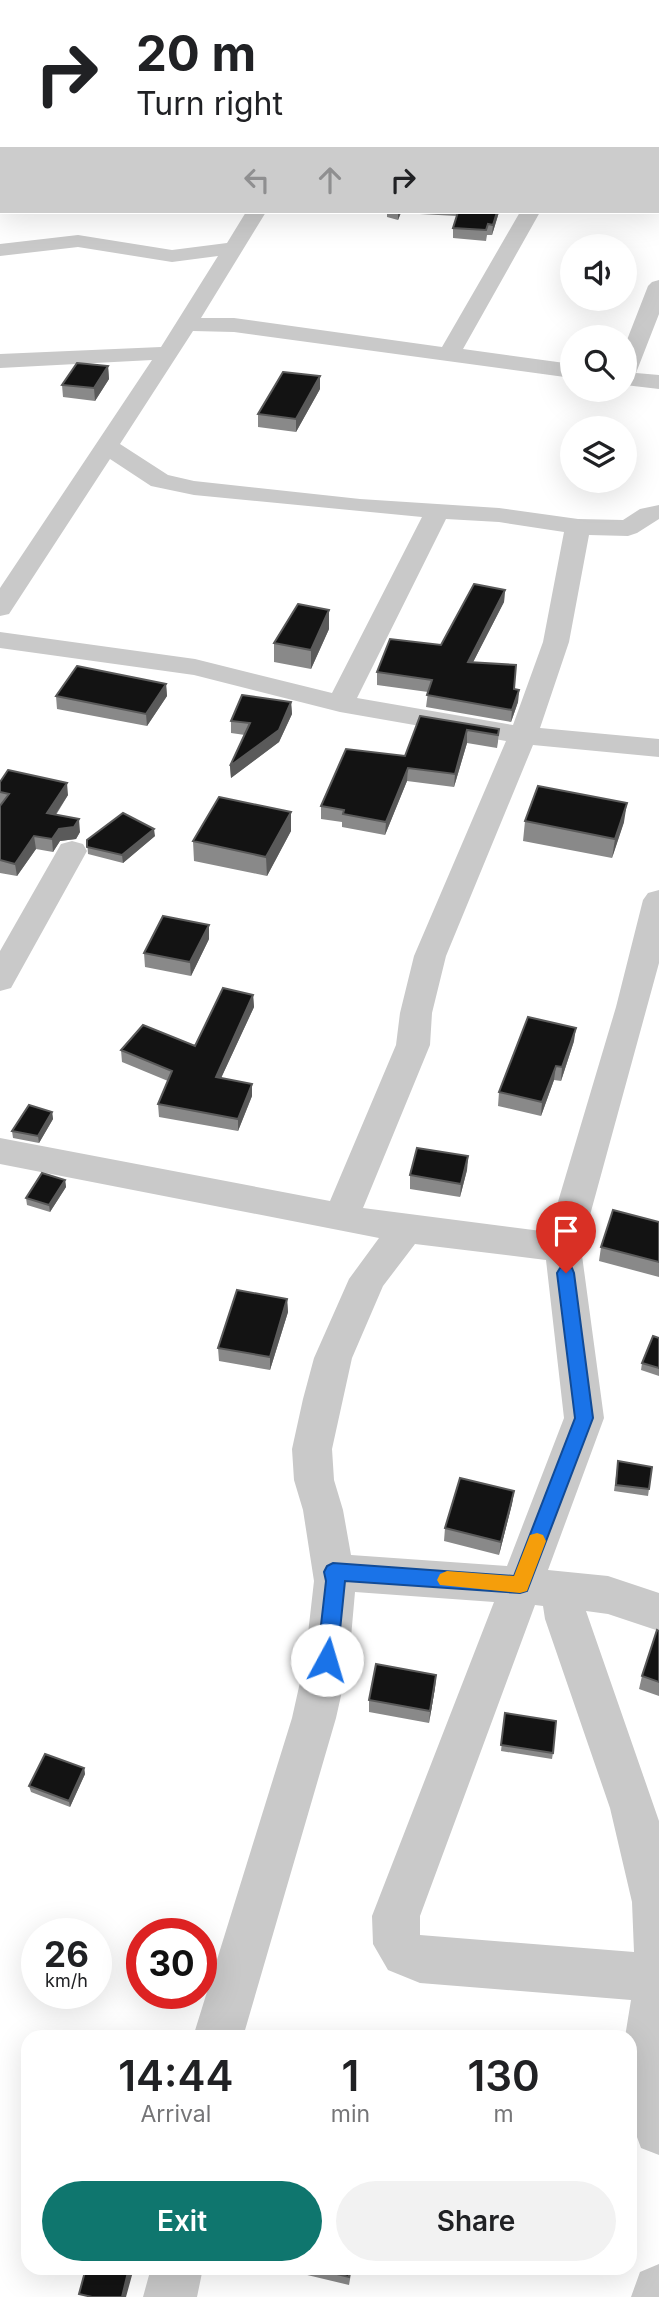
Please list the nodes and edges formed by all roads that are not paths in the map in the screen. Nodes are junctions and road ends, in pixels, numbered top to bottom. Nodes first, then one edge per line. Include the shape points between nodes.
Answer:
1 (256, 214) edge
2 (529, 214) edge
3 (234, 248) junction
4 (0, 250) edge
5 (659, 286) edge
6 (186, 324) junction
7 (637, 342) edge
8 (169, 353) junction
9 (449, 354) junction
10 (0, 361) edge
11 (560, 369) edge
12 (637, 379) edge
13 (659, 382) edge
14 (103, 452) junction
15 (438, 511) junction
16 (659, 512) edge
17 (578, 527) junction
18 (0, 608) edge
19 (0, 640) edge
20 (340, 704) junction
21 (523, 735) junction
22 (659, 748) edge
23 (72, 852) dead end
24 (659, 900) edge
25 (0, 980) edge
26 (645, 1013) edge
27 (0, 1151) edge
28 (342, 1216) junction
29 (398, 1228) junction
30 (563, 1248) junction
31 (333, 1572) junction
32 (541, 1587) junction
33 (659, 1612) edge
34 (659, 1972) edge
35 (659, 1978) edge
36 (220, 2030) edge
37 (659, 2130) edge
38 (175, 2275) edge
39 (659, 2291) edge
40 (170, 2297) edge
41 (658, 2297) edge

1 - 3 street
2 - 9 street
3 - 4 street via 172,256 78,241
3 - 6 street
5 - 7 street
6 - 8 street
6 - 9 street via 234,325
8 - 10 street
8 - 14 street
9 - 11 street
12 - 13 street
14 - 15 street via 117,451 160,481 174,485
14 - 18 street
15 - 17 street
15 - 20 street
16 - 17 street via 628,528
17 - 21 street via 556,642
19 - 20 street via 195,667
20 - 21 street
21 - 22 street
21 - 28 street via 430,956 413,1045
23 - 25 street
24 - 26 street
26 - 30 street
27 - 28 street
28 - 29 street
29 - 30 street
29 - 31 street via 401,1237 368,1279 333,1358 312,1449
30 - 32 street via 584,1418
31 - 32 street
31 - 36 street via 327,1660 314,1718
32 - 33 street via 608,1595
32 - 34 street via 566,1619 633,1808 656,1902
32 - 35 street via 396,1916 395,1940 399,1951 408,1957 431,1961
35 - 37 street via 646,2058 647,2092
38 - 40 street
39 - 41 street

